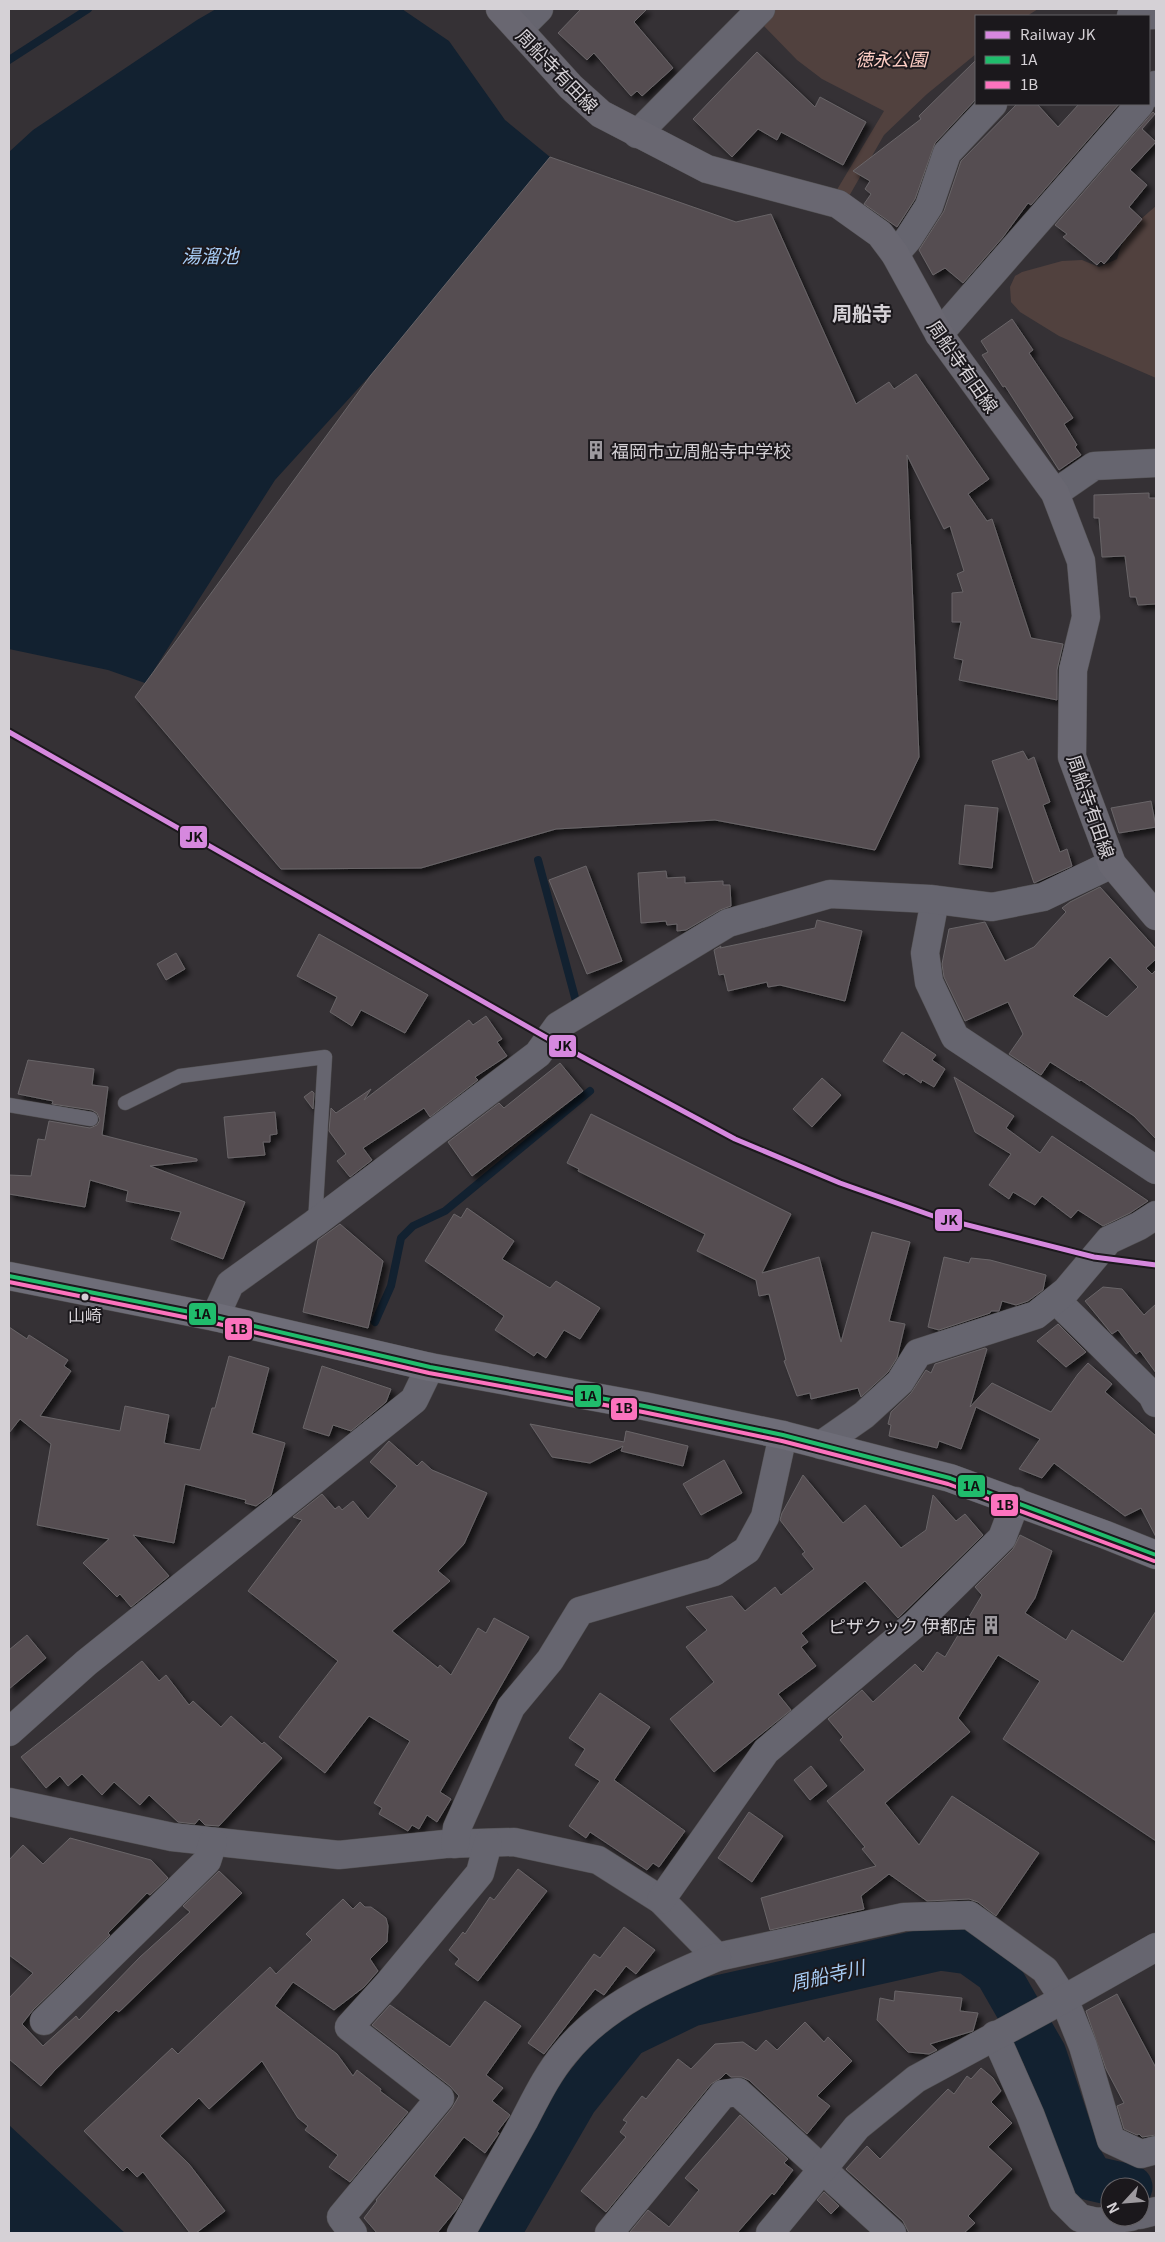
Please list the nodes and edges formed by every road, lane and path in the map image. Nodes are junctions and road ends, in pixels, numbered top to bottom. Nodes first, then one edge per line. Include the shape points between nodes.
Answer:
1 (500, 9) edge
2 (539, 9) edge
3 (761, 9) edge
4 (518, 29) junction
5 (992, 105) edge
6 (1139, 105) edge
7 (637, 134) junction
8 (895, 254) junction
9 (938, 334) junction
10 (1156, 463) edge
11 (1056, 493) junction
12 (1112, 864) junction
13 (935, 900) junction
14 (1156, 916) edge
15 (124, 1103) dead end
16 (9, 1105) edge
17 (90, 1119) dead end
18 (1156, 1170) edge
19 (1156, 1214) edge
20 (315, 1223) junction
21 (9, 1276) edge
22 (1056, 1300) junction
23 (214, 1317) junction
24 (430, 1367) junction
25 (1156, 1403) edge
26 (783, 1436) junction
27 (821, 1445) junction
28 (1016, 1502) junction
29 (1156, 1556) edge
30 (9, 1732) edge
31 (9, 1802) edge
32 (214, 1842) junction
33 (488, 1843) junction
34 (455, 1844) junction
35 (661, 1900) junction
36 (1156, 1946) edge
37 (717, 1957) junction
38 (1064, 1999) junction
39 (44, 2021) dead end
40 (995, 2036) junction
41 (1156, 2150) edge
42 (822, 2170) junction
43 (1096, 2228) edge
44 (353, 2233) edge
45 (461, 2233) edge
46 (608, 2233) edge
47 (770, 2233) edge
48 (892, 2233) edge

1 - 4 main road, 周船寺有田線
2 - 4 street
3 - 7 street
4 - 7 main road, 周船寺有田線 via 571,87 602,114
5 - 8 street via 947,154 929,206
6 - 9 street
7 - 8 main road, 周船寺有田線 via 707,169 838,204 880,234
8 - 9 main road, 周船寺有田線
9 - 11 main road, 周船寺有田線
10 - 11 street via 1094,466
11 - 12 main road, 周船寺有田線 via 1081,561 1086,617 1073,670 1072,757
12 - 13 street via 1043,897 992,907
12 - 14 main road, 周船寺有田線
13 - 18 street via 925,953 929,982 955,1037
13 - 20 street via 830,894 728,923 558,1026 538,1054
15 - 20 lane via 180,1076 325,1057
16 - 17 lane
19 - 22 street via 1109,1240
20 - 23 street via 230,1284
21 - 23 highway
22 - 25 street via 1152,1395
22 - 27 street via 1036,1314 918,1353 900,1382 864,1415
23 - 24 highway
24 - 26 highway via 644,1406
24 - 30 street via 414,1400 86,1663
26 - 27 highway
26 - 34 street via 765,1517 747,1550 714,1572 580,1611 550,1660 511,1707 457,1828
27 - 28 highway via 950,1478
28 - 29 highway
28 - 35 street via 996,1545 915,1624 766,1751
31 - 32 street via 172,1837
32 - 34 street via 339,1855
32 - 39 street via 207,1861
33 - 34 street
33 - 35 street via 514,1842 598,1860
33 - 44 street via 480,1873 349,2027 440,2098 341,2217
35 - 37 street
36 - 38 street
37 - 38 street via 904,1917 969,1915 1045,1970
37 - 45 street via 664,1979 620,2004 589,2028 565,2053 544,2084
38 - 40 street
38 - 41 street via 1083,2046 1111,2140 1141,2154
40 - 42 street via 916,2079 857,2127
40 - 43 street via 1030,2114 1063,2201
42 - 46 street via 738,2092 723,2094
42 - 47 street
42 - 48 street

